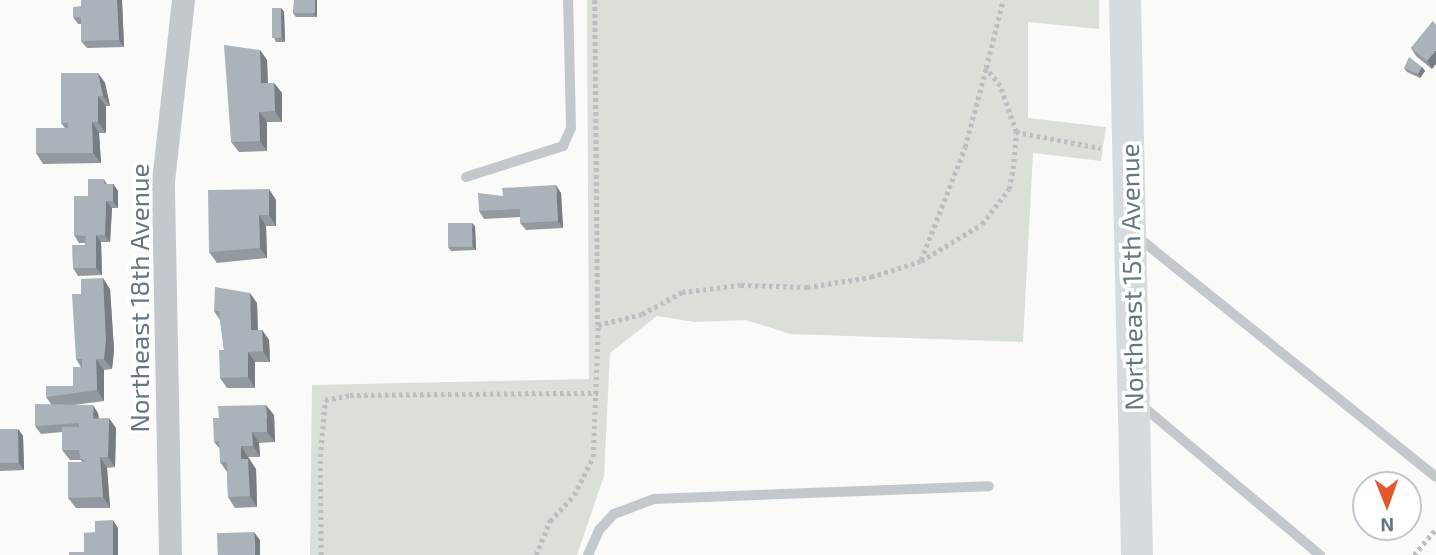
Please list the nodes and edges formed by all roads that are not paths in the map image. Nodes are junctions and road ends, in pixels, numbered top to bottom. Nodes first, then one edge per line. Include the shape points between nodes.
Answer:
1 (183, 0) edge
2 (568, 0) edge
3 (1125, 0) edge
4 (466, 177) dead end
5 (1130, 231) junction
6 (1134, 399) junction
7 (1436, 477) edge
8 (989, 486) dead end
9 (170, 555) edge
10 (588, 555) edge
11 (1137, 555) edge
12 (1320, 555) edge

1 - 9 street, Northeast 18th Avenue via 163,181
2 - 4 lane via 571,128 563,146
3 - 5 street, Northeast 15th Avenue
5 - 6 street, Northeast 15th Avenue
5 - 7 lane
6 - 11 street, Northeast 15th Avenue
6 - 12 lane
8 - 10 lane via 654,499 614,514 599,530

